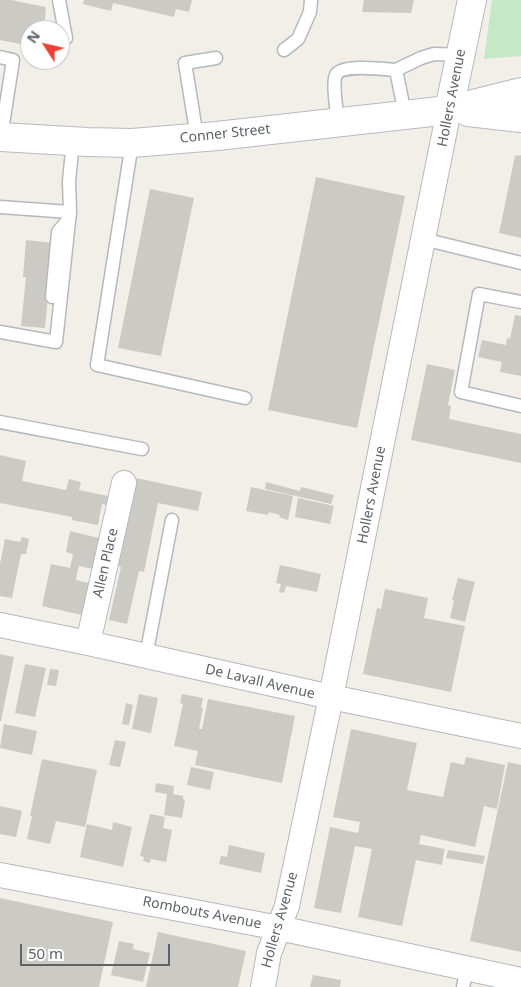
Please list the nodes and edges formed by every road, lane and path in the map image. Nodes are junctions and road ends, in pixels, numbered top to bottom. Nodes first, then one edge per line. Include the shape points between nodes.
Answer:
1 (59, 0) edge
2 (311, 0) edge
3 (472, 0) edge
4 (63, 20) edge
5 (284, 50) dead end
6 (461, 55) junction
7 (0, 57) edge
8 (216, 58) dead end
9 (396, 70) junction
10 (521, 92) edge
11 (449, 110) junction
12 (405, 114) junction
13 (521, 118) edge
14 (338, 122) junction
15 (0, 137) edge
16 (197, 137) junction
17 (73, 141) junction
18 (132, 143) junction
19 (0, 207) edge
20 (69, 215) junction
21 (423, 240) junction
22 (521, 263) edge
23 (521, 302) edge
24 (0, 332) edge
25 (245, 398) dead end
26 (521, 406) edge
27 (0, 422) edge
28 (142, 449) dead end
29 (124, 484) dead end
30 (172, 520) dead end
31 (0, 625) edge
32 (88, 643) junction
33 (146, 656) junction
34 (331, 697) junction
35 (521, 736) edge
36 (0, 875) edge
37 (279, 928) junction
38 (465, 978) edge
39 (521, 980) edge
40 (263, 987) edge

1 - 4 lane
2 - 5 lane via 310,12 298,39
3 - 6 main road, Hollers Avenue
6 - 9 lane via 434,54
6 - 11 main road, Hollers Avenue
7 - 15 lane via 13,60
8 - 16 lane via 185,63
9 - 12 lane
9 - 14 lane via 340,70 334,84
10 - 11 main road, Conner Street
11 - 12 main road, Conner Street
11 - 13 main road, Conner Street
11 - 21 street, Hollers Avenue
12 - 14 main road, Conner Street
14 - 16 main road, Conner Street
15 - 17 main road, Conner Street
16 - 18 main road, Conner Street
17 - 18 main road, Conner Street
17 - 20 lane
18 - 25 lane via 96,365
19 - 20 lane
20 - 24 lane via 56,342
21 - 22 lane
21 - 34 street, Hollers Avenue
23 - 26 lane via 479,294 461,392
27 - 28 lane
29 - 32 street, Allen Place
30 - 33 lane
31 - 32 street, De Lavall Avenue
32 - 33 street, De Lavall Avenue
33 - 34 street, De Lavall Avenue
34 - 35 street, De Lavall Avenue
34 - 37 street, Hollers Avenue via 287,906
36 - 37 street, Rombouts Avenue
37 - 38 street, Rombouts Avenue
37 - 40 street, Hollers Avenue
38 - 39 street, Rombouts Avenue

